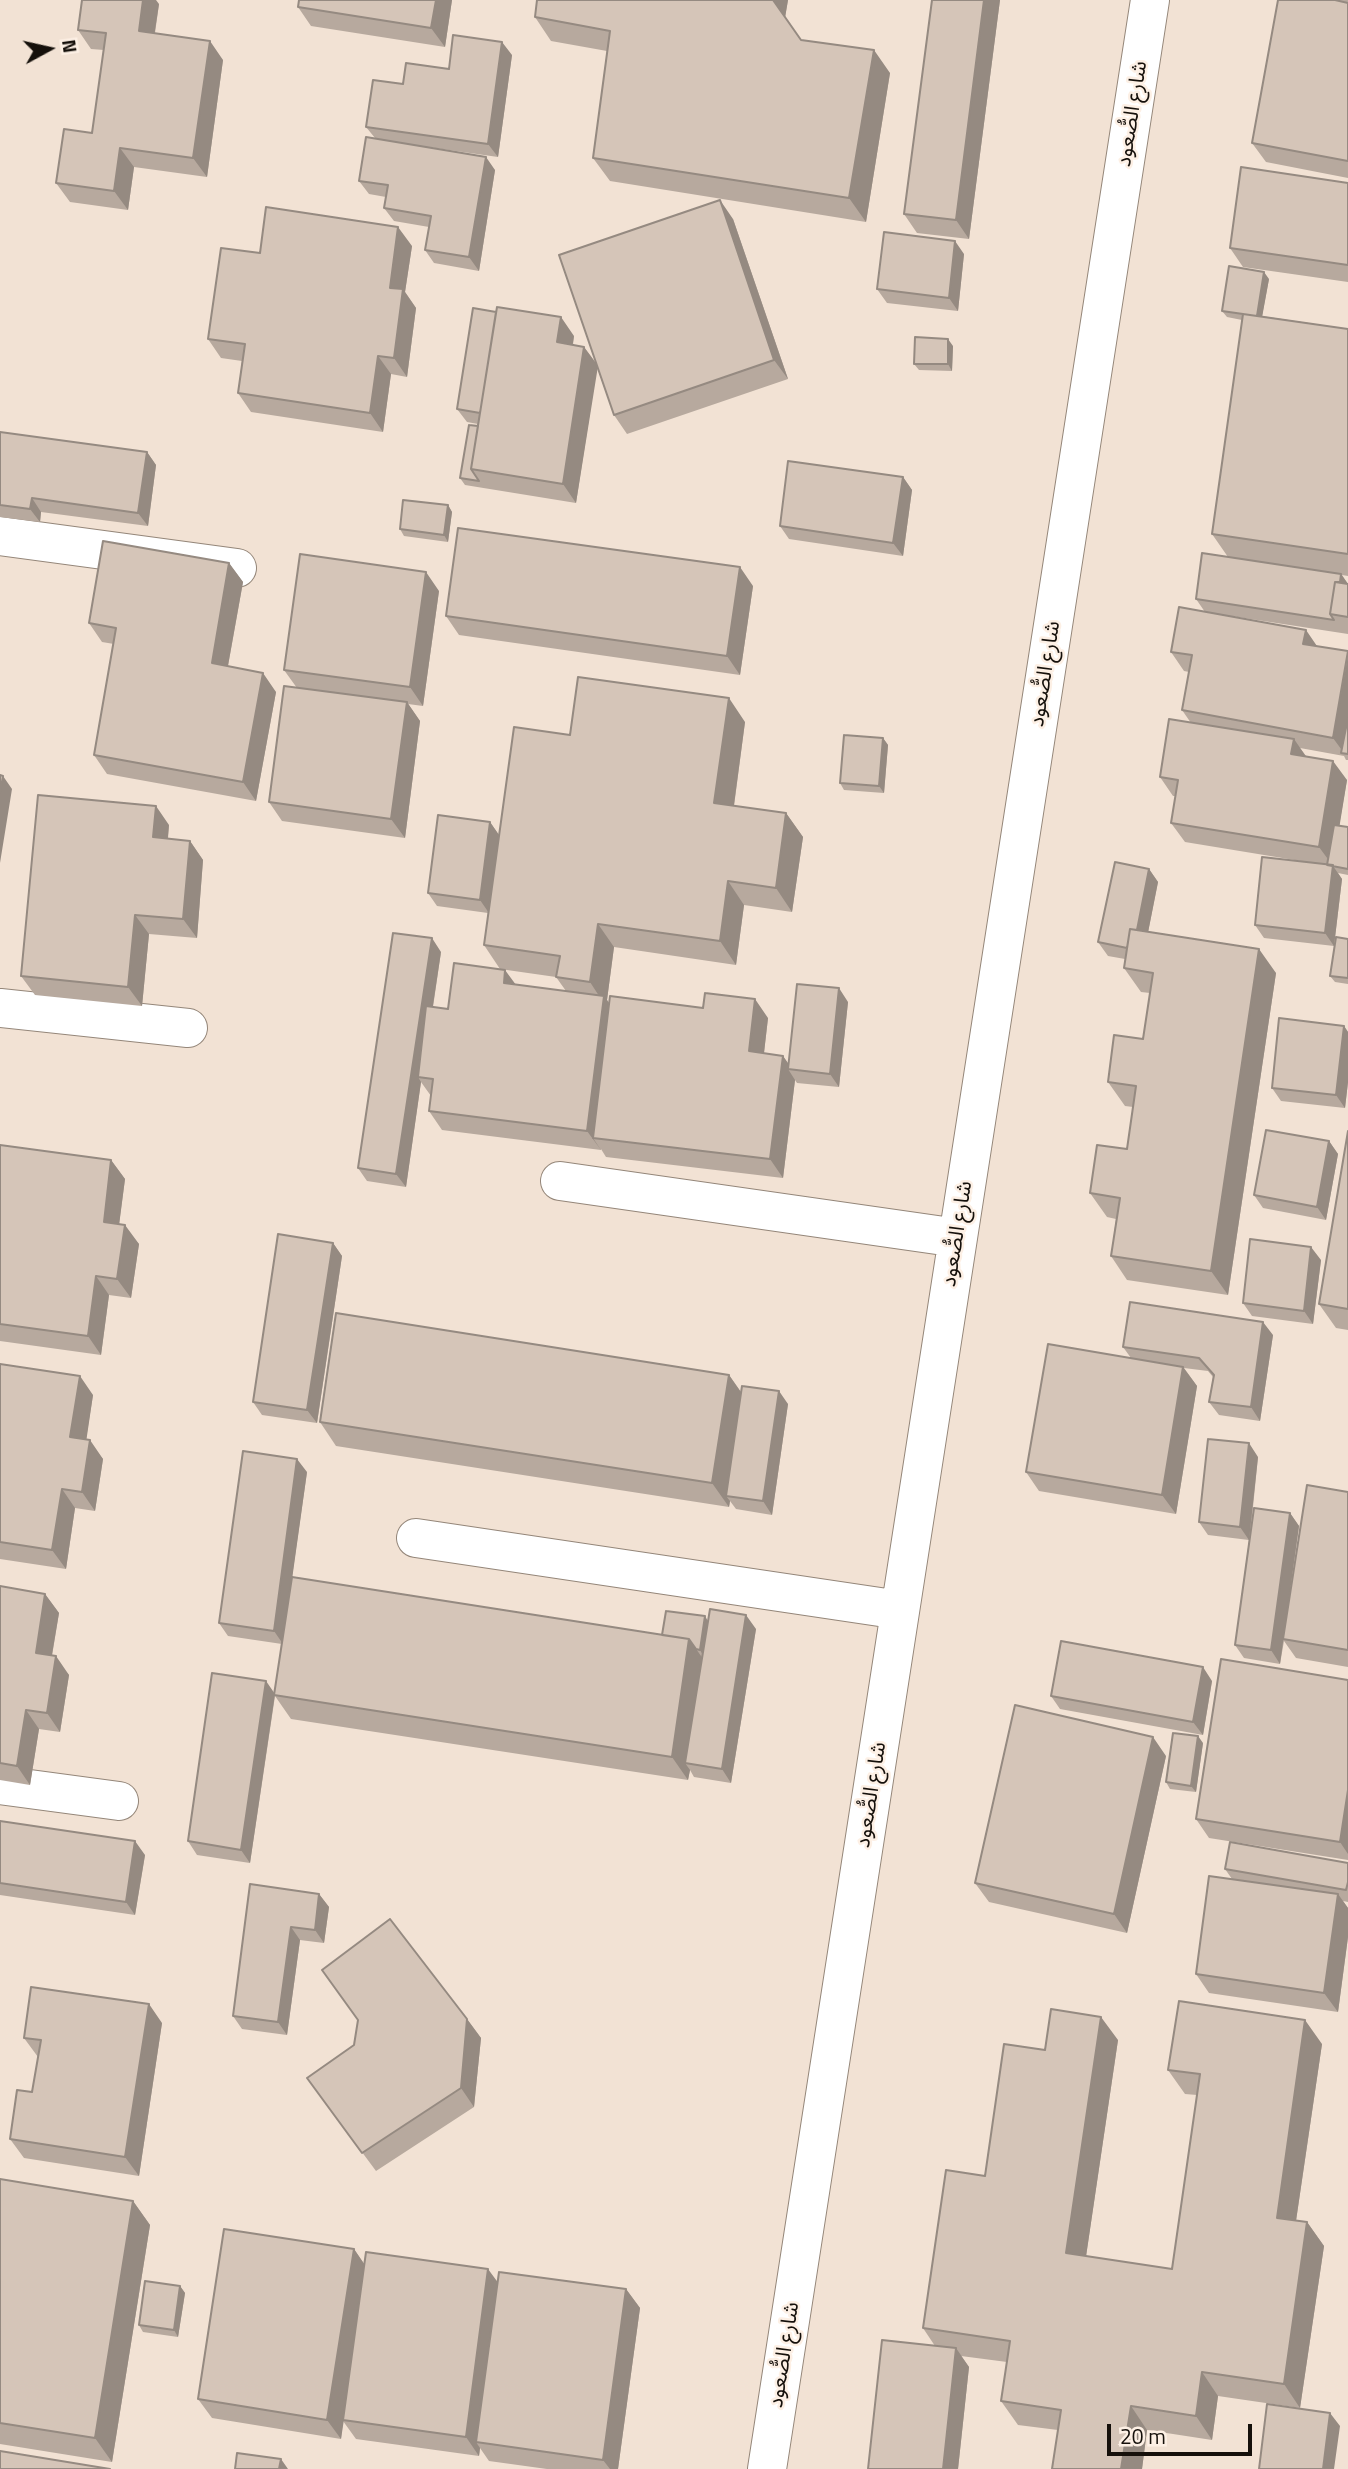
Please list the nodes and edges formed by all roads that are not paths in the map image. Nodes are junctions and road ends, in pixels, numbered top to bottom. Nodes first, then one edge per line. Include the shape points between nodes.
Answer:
1 (1150, 0) edge
2 (0, 536) edge
3 (237, 568) dead end
4 (0, 1008) edge
5 (188, 1028) dead end
6 (560, 1181) dead end
7 (958, 1238) junction
8 (416, 1538) dead end
9 (900, 1611) junction
10 (0, 1785) edge
11 (119, 1801) dead end
12 (767, 2469) edge

1 - 7 street, شارع الصُّعود
2 - 3 street
4 - 5 street
6 - 7 street
7 - 9 street, شارع الصُّعود
8 - 9 street
9 - 12 street, شارع الصُّعود
10 - 11 street

